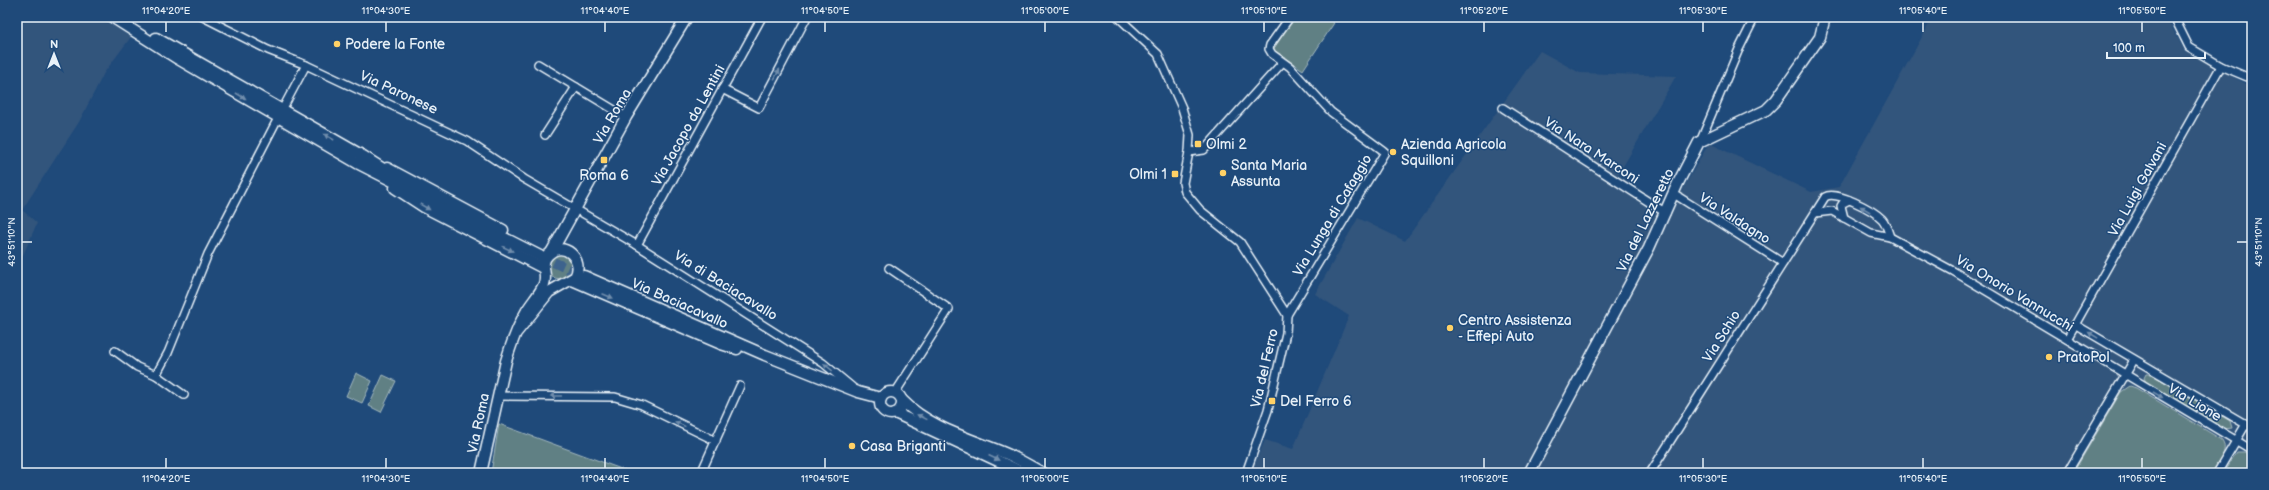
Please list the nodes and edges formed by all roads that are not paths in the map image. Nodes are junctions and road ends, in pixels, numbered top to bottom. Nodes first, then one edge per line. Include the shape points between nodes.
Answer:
1 (112, 17) edge
2 (123, 17) edge
3 (203, 17) edge
4 (687, 17) edge
5 (762, 17) edge
6 (807, 17) edge
7 (1118, 17) edge
8 (1290, 17) edge
9 (1755, 17) edge
10 (1825, 17) edge
11 (2174, 17) edge
12 (1282, 63) junction
13 (538, 64) dead end
14 (306, 65) junction
15 (2221, 66) junction
16 (2252, 79) edge
17 (576, 87) junction
18 (722, 89) junction
19 (1503, 108) dead end
20 (280, 114) junction
21 (626, 117) junction
22 (545, 135) dead end
23 (1700, 142) junction
24 (1189, 152) junction
25 (360, 160) junction
26 (1674, 194) junction
27 (1849, 200) junction
28 (575, 207) junction
29 (1666, 213) junction
30 (1815, 213) junction
31 (1844, 218) junction
32 (563, 231) junction
33 (1890, 237) junction
34 (637, 245) junction
35 (567, 250) junction
36 (551, 252) junction
37 (540, 256) tunnel mouth
38 (1782, 263) junction
39 (578, 265) junction
40 (889, 268) dead end
41 (544, 271) junction
42 (584, 276) tunnel mouth
43 (572, 280) junction
44 (562, 284) junction
45 (1287, 315) junction
46 (2076, 325) junction
47 (516, 333) junction
48 (2067, 339) junction
49 (115, 351) dead end
50 (764, 355) junction
51 (2134, 360) junction
52 (2126, 373) junction
53 (156, 375) junction
54 (740, 386) dead end
55 (858, 392) junction
56 (184, 395) dead end
57 (498, 396) junction
58 (898, 396) junction
59 (881, 398) junction
60 (895, 413) junction
61 (2249, 426) edge
62 (716, 441) junction
63 (2236, 441) junction
64 (2252, 450) edge
65 (481, 473) edge
66 (701, 473) edge
67 (1024, 473) edge
68 (1042, 473) edge
69 (1246, 473) edge
70 (1529, 473) edge
71 (1650, 473) edge
72 (2067, 473) edge
73 (2217, 473) edge

1 -> 20 main road via 178,59
2 - 20 main road
3 - 14 street, Via Paronese via 268,50
4 - 21 main road, Via Roma
5 - 18 street, Via Jacopo da Lentini
18 -> 6 street via 759,108
7 - 24 street, Via del Ferro via 1158,54 1188,125
8 - 12 street, Via Lunga di Cafaggio via 1269,48
9 - 23 street
10 - 23 main road via 1820,37 1776,100 1766,110
11 - 15 street via 2189,47
12 - 24 street via 1204,150
12 - 45 street, Via Lunga di Cafaggio via 1290,67 1331,112 1385,152
13 - 17 street
14 - 20 street
14 - 28 street, Via Paronese via 467,141 524,179
15 - 16 street
15 - 46 street, Via Luigi Galvani
17 - 21 street
17 - 22 street
18 - 34 street, Via Jacopo da Lentini
19 - 29 street, Via Nara Marconi
20 - 25 main road
20 - 53 street via 208,254 168,353
21 - 28 main road, Via Roma
23 - 26 main road, Via del Lazzeretto
24 - 45 street, Via del Ferro via 1183,183 1185,192 1200,210 1240,242
25 - 36 main road
25 - 37 main road
25 -> 41 main road via 424,207
26 - 29 main road, Via del Lazzeretto
26 - 38 street, Via Valdagno
27 - 30 street via 1840,195 1828,195
27 - 31 street via 1841,206
33 -> 27 street via 1882,219
28 - 32 main road, Via Roma
28 - 34 street, Via di Baciacavallo
29 - 70 main road, Via del Lazzeretto
30 - 31 street, Via Onorio Vannucchi via 1832,210
30 - 38 street, Via Schio
31 - 33 street, Via Onorio Vannucchi via 1874,234
32 - 35 main road via 562,241
32 - 36 main road, Via Roma
33 - 48 street, Via Onorio Vannucchi
55 -> 34 street, Via di Baciacavallo via 823,363
35 - 36 main road
35 - 39 main road via 576,258
36 - 41 main road, Via Roma via 545,259
38 - 71 street, Via Schio
39 - 43 main road via 577,273
39 - 50 main road via 728,331
40 - 58 street via 949,309
41 - 44 main road via 552,282
41 - 47 main road, Via Roma via 544,284
42 - 50 main road, Via Baciacavallo
43 - 44 main road, Via Roma
43 -> 50 main road via 721,344
44 - 47 main road, Via Roma via 549,292
45 - 69 street, Via del Ferro via 1286,332 1272,383 1268,410
46 - 48 street, Via Luigi Galvani
51 -> 46 street, Via Onorio Vannucchi
47 - 57 main road, Via Roma
48 - 52 street, Via Onorio Vannucchi
49 - 53 street via 137,367
50 - 55 main road, Via di Baciacavallo
51 - 52 street
51 - 61 street, Via Lione
52 -> 63 street, Via Lione via 2144,387
52 - 72 street
53 - 56 street
54 - 62 street
55 - 59 main road, Via di Baciacavallo
62 -> 57 street via 642,405 615,397
57 - 65 main road, Via Roma
58 - 59 main road via 888,393
58 - 60 main road via 901,408
68 -> 58 main road via 1009,455 914,413
59 - 60 main road via 883,410 889,414
60 -> 67 main road
61 - 63 street
62 - 66 street
63 - 64 street, Via Lione
63 - 73 street

